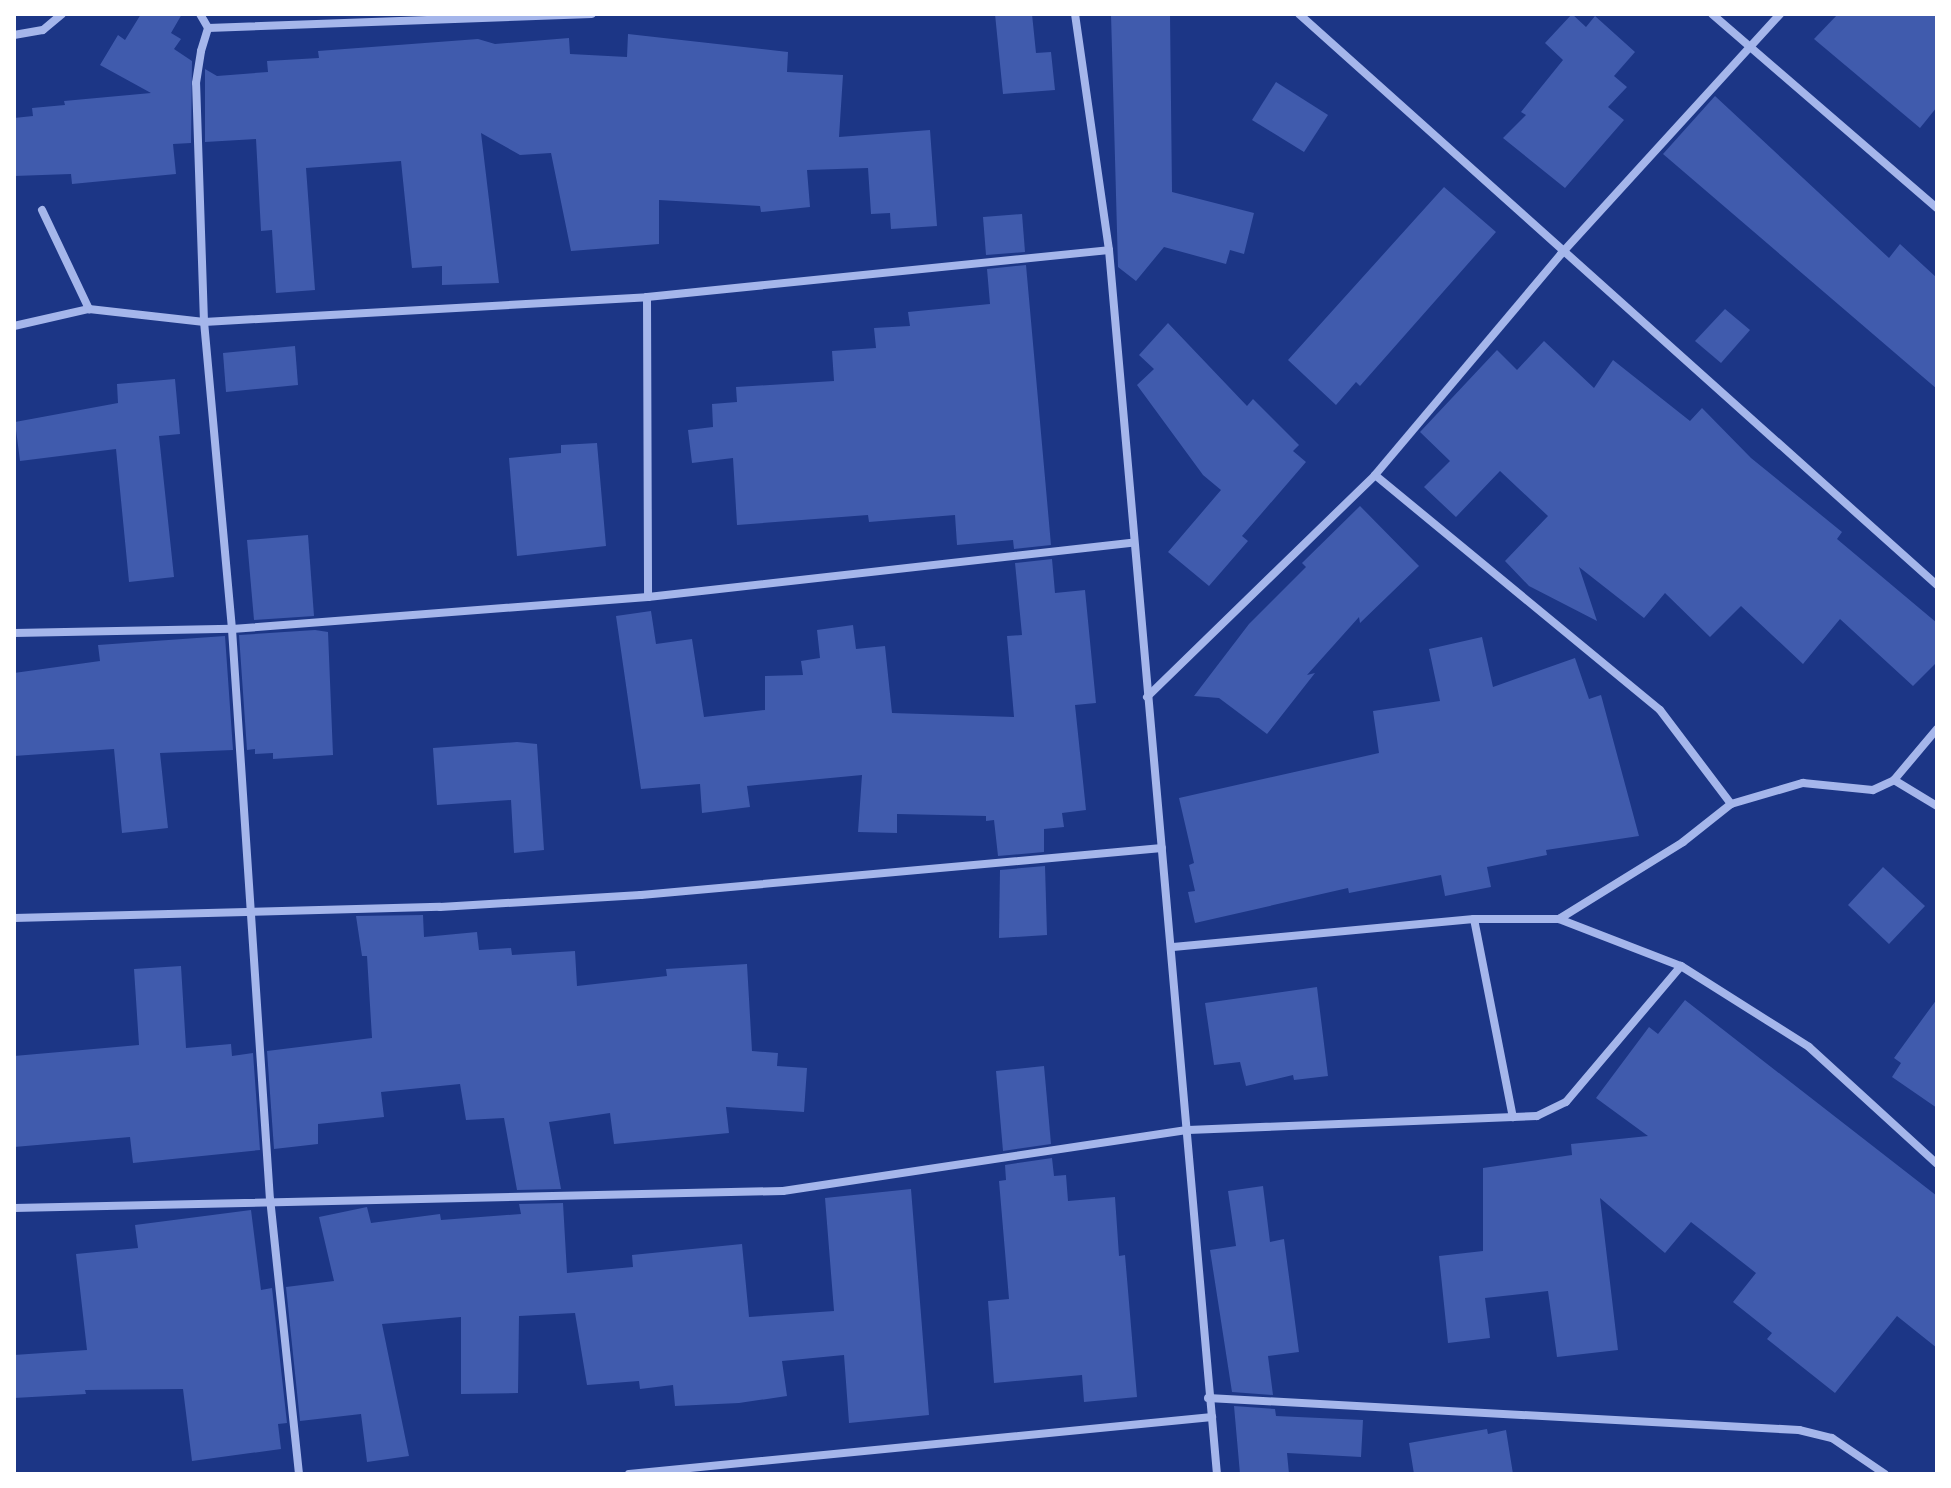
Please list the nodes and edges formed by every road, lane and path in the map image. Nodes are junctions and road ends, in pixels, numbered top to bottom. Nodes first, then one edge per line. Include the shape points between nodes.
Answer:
1 (62, 14) edge
2 (200, 14) edge
3 (592, 14) edge
4 (1075, 14) edge
5 (1299, 14) edge
6 (1712, 14) edge
7 (1780, 14) edge
8 (208, 28) junction
9 (14, 35) edge
10 (1749, 47) junction
11 (1937, 208) edge
12 (42, 210) dead end
13 (1109, 250) junction
14 (1561, 254) junction
15 (647, 297) junction
16 (89, 309) junction
17 (204, 322) junction
18 (14, 326) edge
19 (1375, 475) junction
20 (1132, 543) junction
21 (1937, 585) edge
22 (648, 597) junction
23 (232, 629) junction
24 (14, 633) edge
25 (1147, 697) junction
26 (1937, 729) edge
27 (1894, 780) junction
28 (1731, 804) junction
29 (1937, 806) edge
30 (1162, 848) junction
31 (252, 911) junction
32 (14, 918) edge
33 (1474, 919) junction
34 (1559, 919) junction
35 (1173, 947) junction
36 (1681, 966) junction
37 (1513, 1117) junction
38 (1188, 1130) junction
39 (1937, 1164) edge
40 (270, 1200) junction
41 (14, 1208) edge
42 (1208, 1398) junction
43 (1212, 1417) junction
44 (299, 1474) edge
45 (629, 1474) edge
46 (1217, 1474) edge
47 (1885, 1474) edge

1 - 9 street via 43,30
2 - 8 street
3 - 8 street
4 - 13 street
5 - 14 street
6 - 10 street
7 - 10 street
8 - 17 street via 196,83
10 - 11 street
10 - 14 street
12 - 16 street
13 - 15 street
13 - 20 street
14 - 19 street
14 - 21 street
15 - 17 street
15 - 22 street
16 - 17 street
16 - 18 street
17 - 23 street
19 - 25 street
19 - 28 street via 1660,710
20 - 22 street
20 - 25 street
22 - 23 street
23 - 24 street
23 - 31 street
25 - 30 street
26 - 27 street
27 - 28 street via 1873,790 1803,783
27 - 29 street
28 - 34 street via 1683,842
30 - 31 street via 641,895
30 - 35 street
31 - 32 street
31 - 40 street
33 - 34 street
33 - 35 street
33 - 37 street
34 - 36 street
35 - 38 street
36 - 37 street via 1566,1102 1537,1116
36 - 39 street via 1809,1047
37 - 38 street
38 - 40 street via 783,1191
38 - 42 street
40 - 41 street
40 - 44 street
42 - 43 street
42 - 47 street via 1799,1430 1832,1438
43 - 45 street
43 - 46 street

